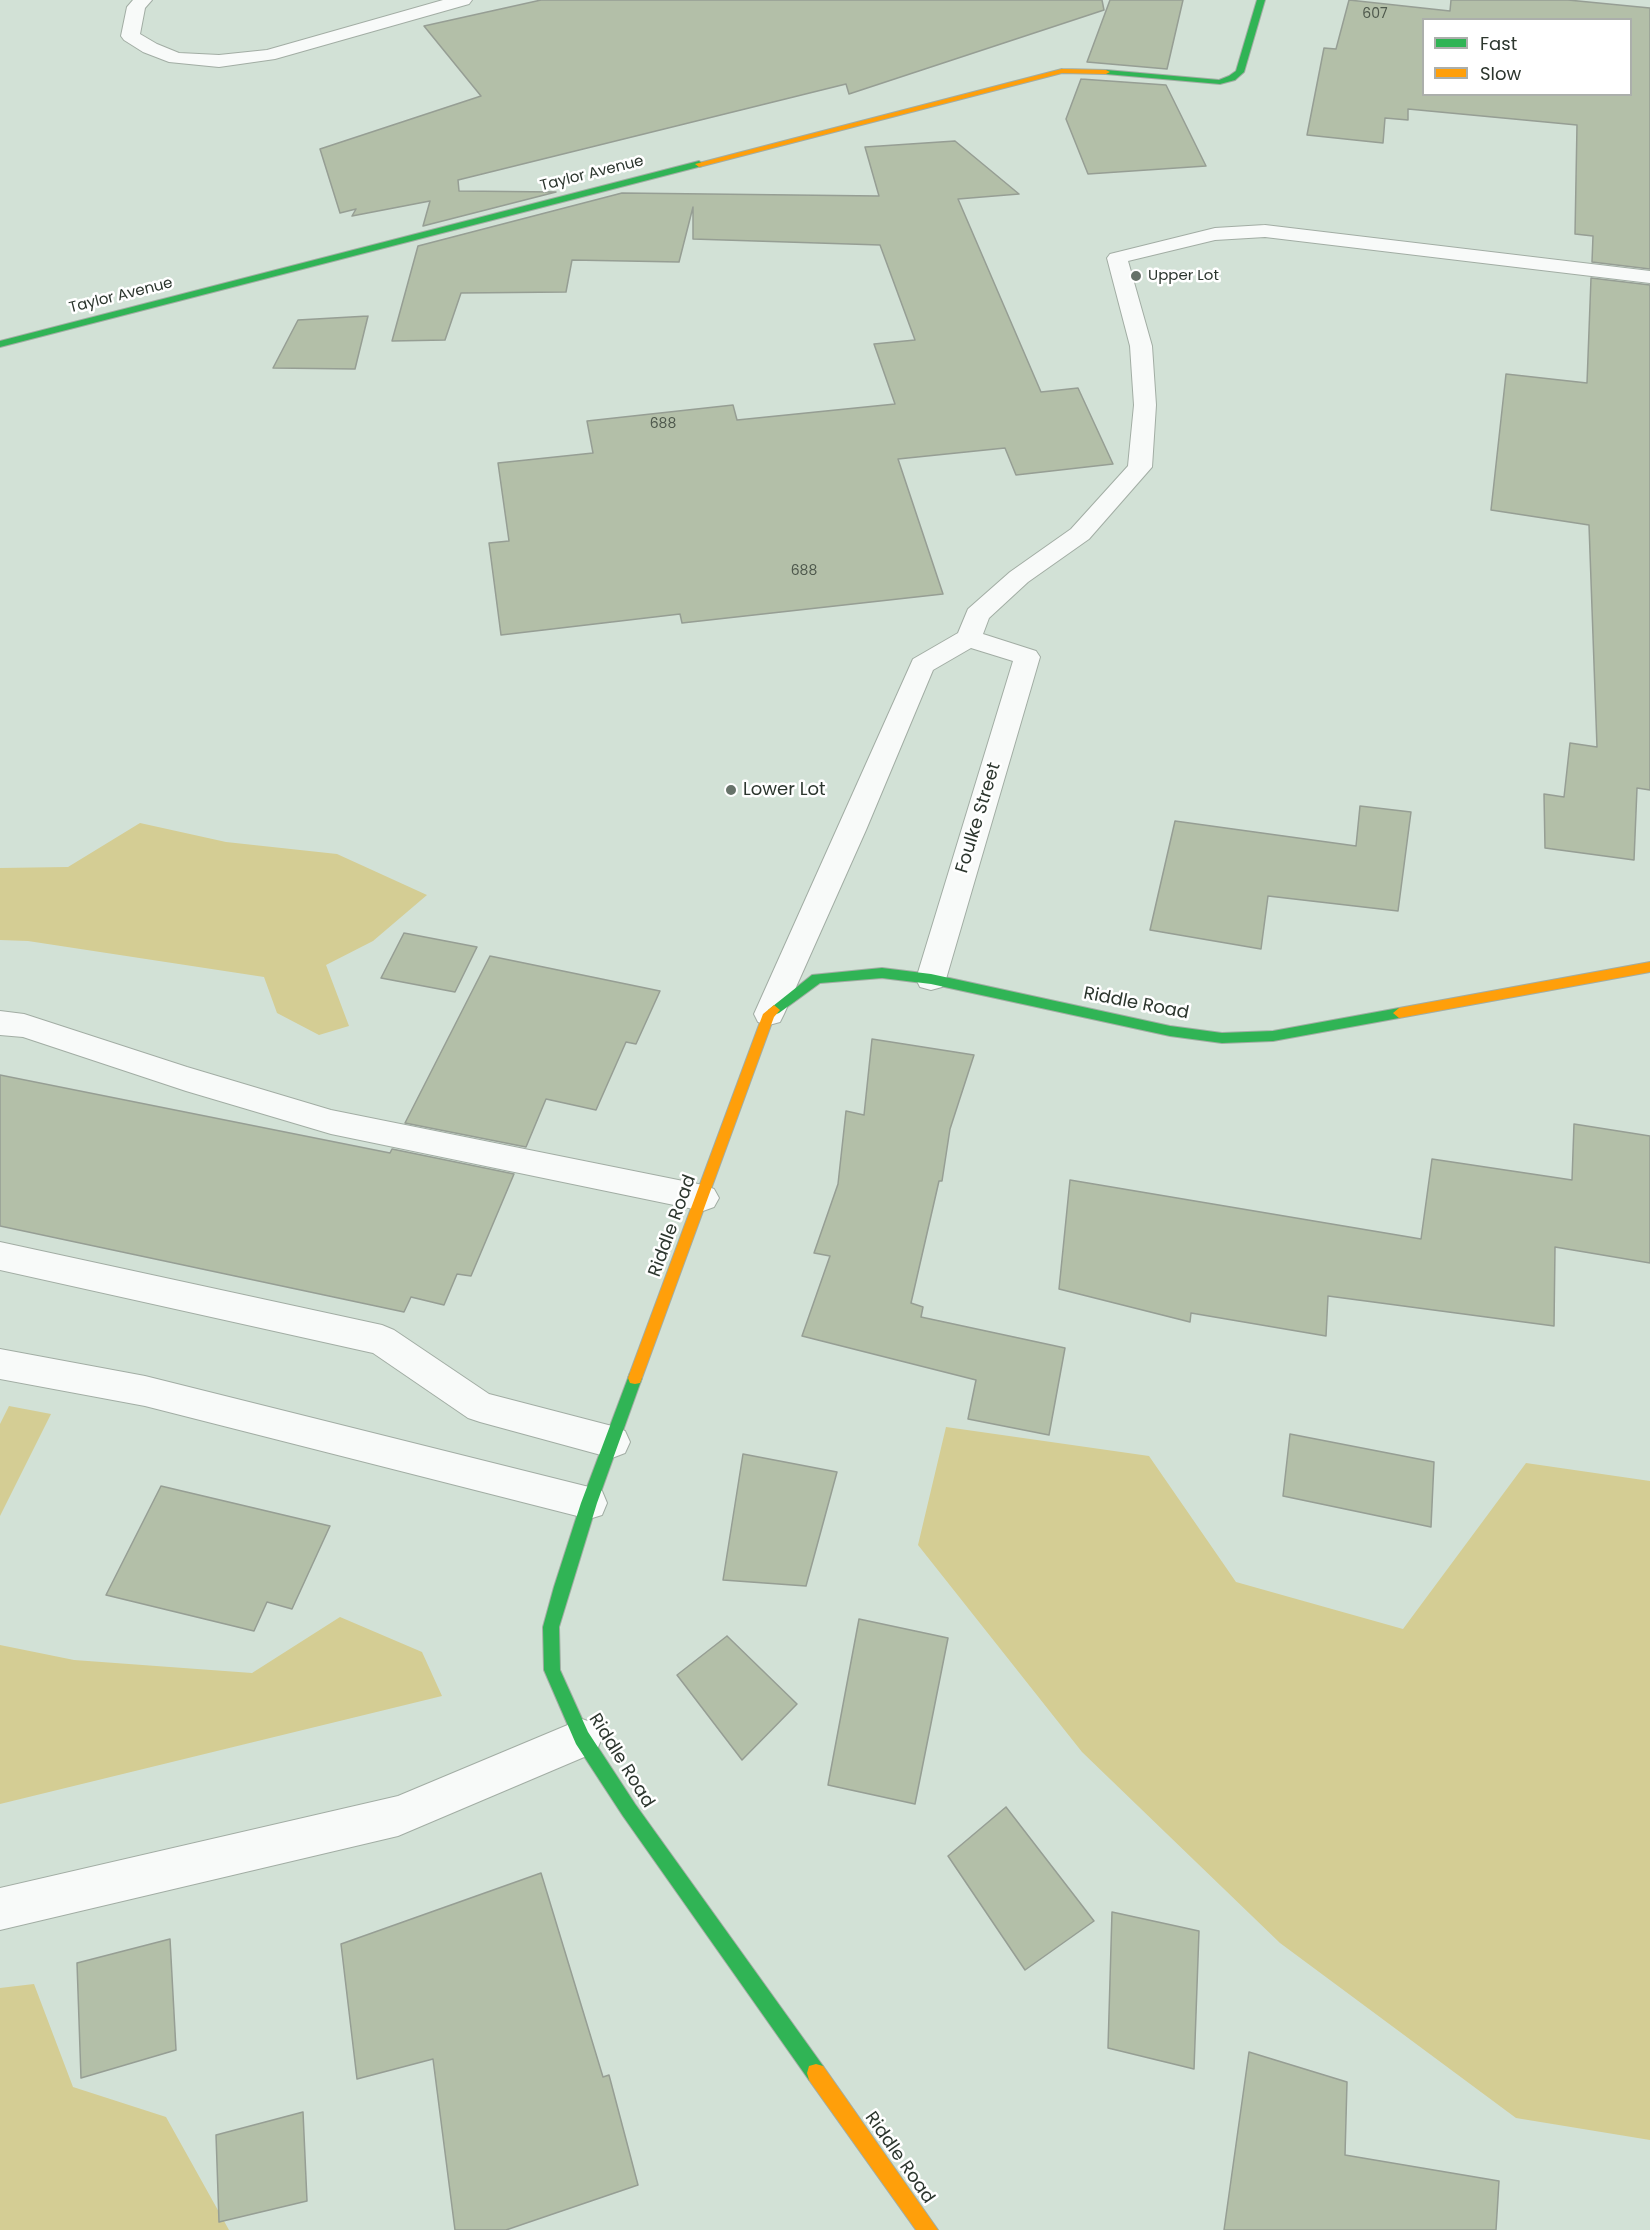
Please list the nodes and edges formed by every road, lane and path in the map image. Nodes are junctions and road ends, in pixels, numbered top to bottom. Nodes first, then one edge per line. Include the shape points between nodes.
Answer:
1 (143, 0) edge
2 (463, 0) edge
3 (1261, 0) edge
4 (1650, 277) edge
5 (0, 344) edge
6 (969, 638) junction
7 (1650, 967) edge
8 (931, 979) junction
9 (769, 1014) junction
10 (0, 1023) edge
11 (702, 1198) junction
12 (0, 1256) edge
13 (0, 1364) edge
14 (612, 1442) junction
15 (590, 1503) junction
16 (582, 1738) junction
17 (0, 1909) edge
18 (928, 2230) edge

1 - 2 lane via 136,7 130,36 176,58 219,61 268,55
3 - 5 street, Taylor Avenue via 1240,72 1220,82 1088,70 1050,73
4 - 6 lane via 1265,231 1215,234 1117,258 1141,346 1145,405 1140,466 1080,534 1018,577 977,615
6 - 8 lane, Foulke Street via 1027,657
6 - 9 lane via 922,665
7 - 8 street, Riddle Road via 1273,1036 1222,1038 1170,1031
8 - 9 street, Riddle Road via 882,973 818,978
9 - 11 street, Riddle Road
10 - 11 lane via 24,1026 331,1122
11 - 14 street, Riddle Road
12 - 14 lane via 382,1340 480,1407
13 - 15 lane via 145,1391
14 - 15 street, Riddle Road
15 - 16 street, Riddle Road via 551,1627 552,1670
16 - 17 lane via 398,1816
16 - 18 street, Riddle Road

